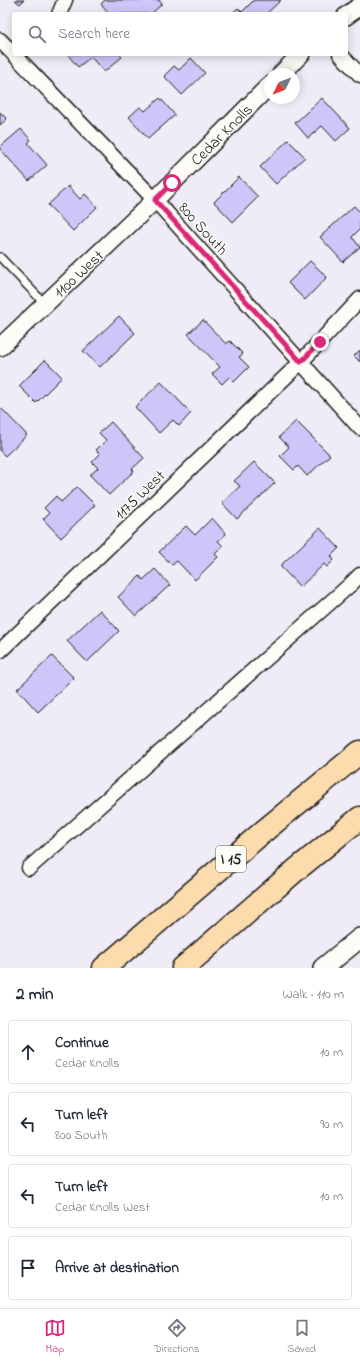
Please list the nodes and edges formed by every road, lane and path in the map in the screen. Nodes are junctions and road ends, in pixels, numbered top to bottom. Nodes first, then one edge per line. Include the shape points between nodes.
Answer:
1 (65, 0) edge
2 (360, 6) edge
3 (61, 12) edge
4 (348, 15) edge
5 (0, 40) edge
6 (12, 49) edge
7 (299, 56) edge
8 (342, 56) edge
9 (25, 58) edge
10 (287, 68) edge
11 (360, 75) edge
12 (264, 91) edge
13 (155, 200) junction
14 (0, 258) edge
15 (360, 298) edge
16 (45, 304) junction
17 (0, 347) edge
18 (301, 362) junction
19 (360, 428) edge
20 (360, 575) edge
21 (0, 651) edge
22 (360, 752) edge
23 (360, 818) edge
24 (29, 868) dead end
25 (360, 938) edge
26 (104, 968) edge
27 (183, 968) edge
28 (323, 968) edge

1 - 3 street
2 - 4 street
5 - 6 street, 800 South
7 - 10 street
8 - 11 street
9 - 13 street, 800 South
12 - 13 street, Cedar Knolls
13 - 16 street, 1100 West
13 - 18 street, 800 South
14 - 16 lane
15 - 18 street, 1175 West
16 - 17 street, 1100 West
18 - 19 street, 800 South
18 - 21 street, 1175 West
20 - 24 street
22 - 26 highway, I 15
23 - 27 highway
25 - 28 main road

